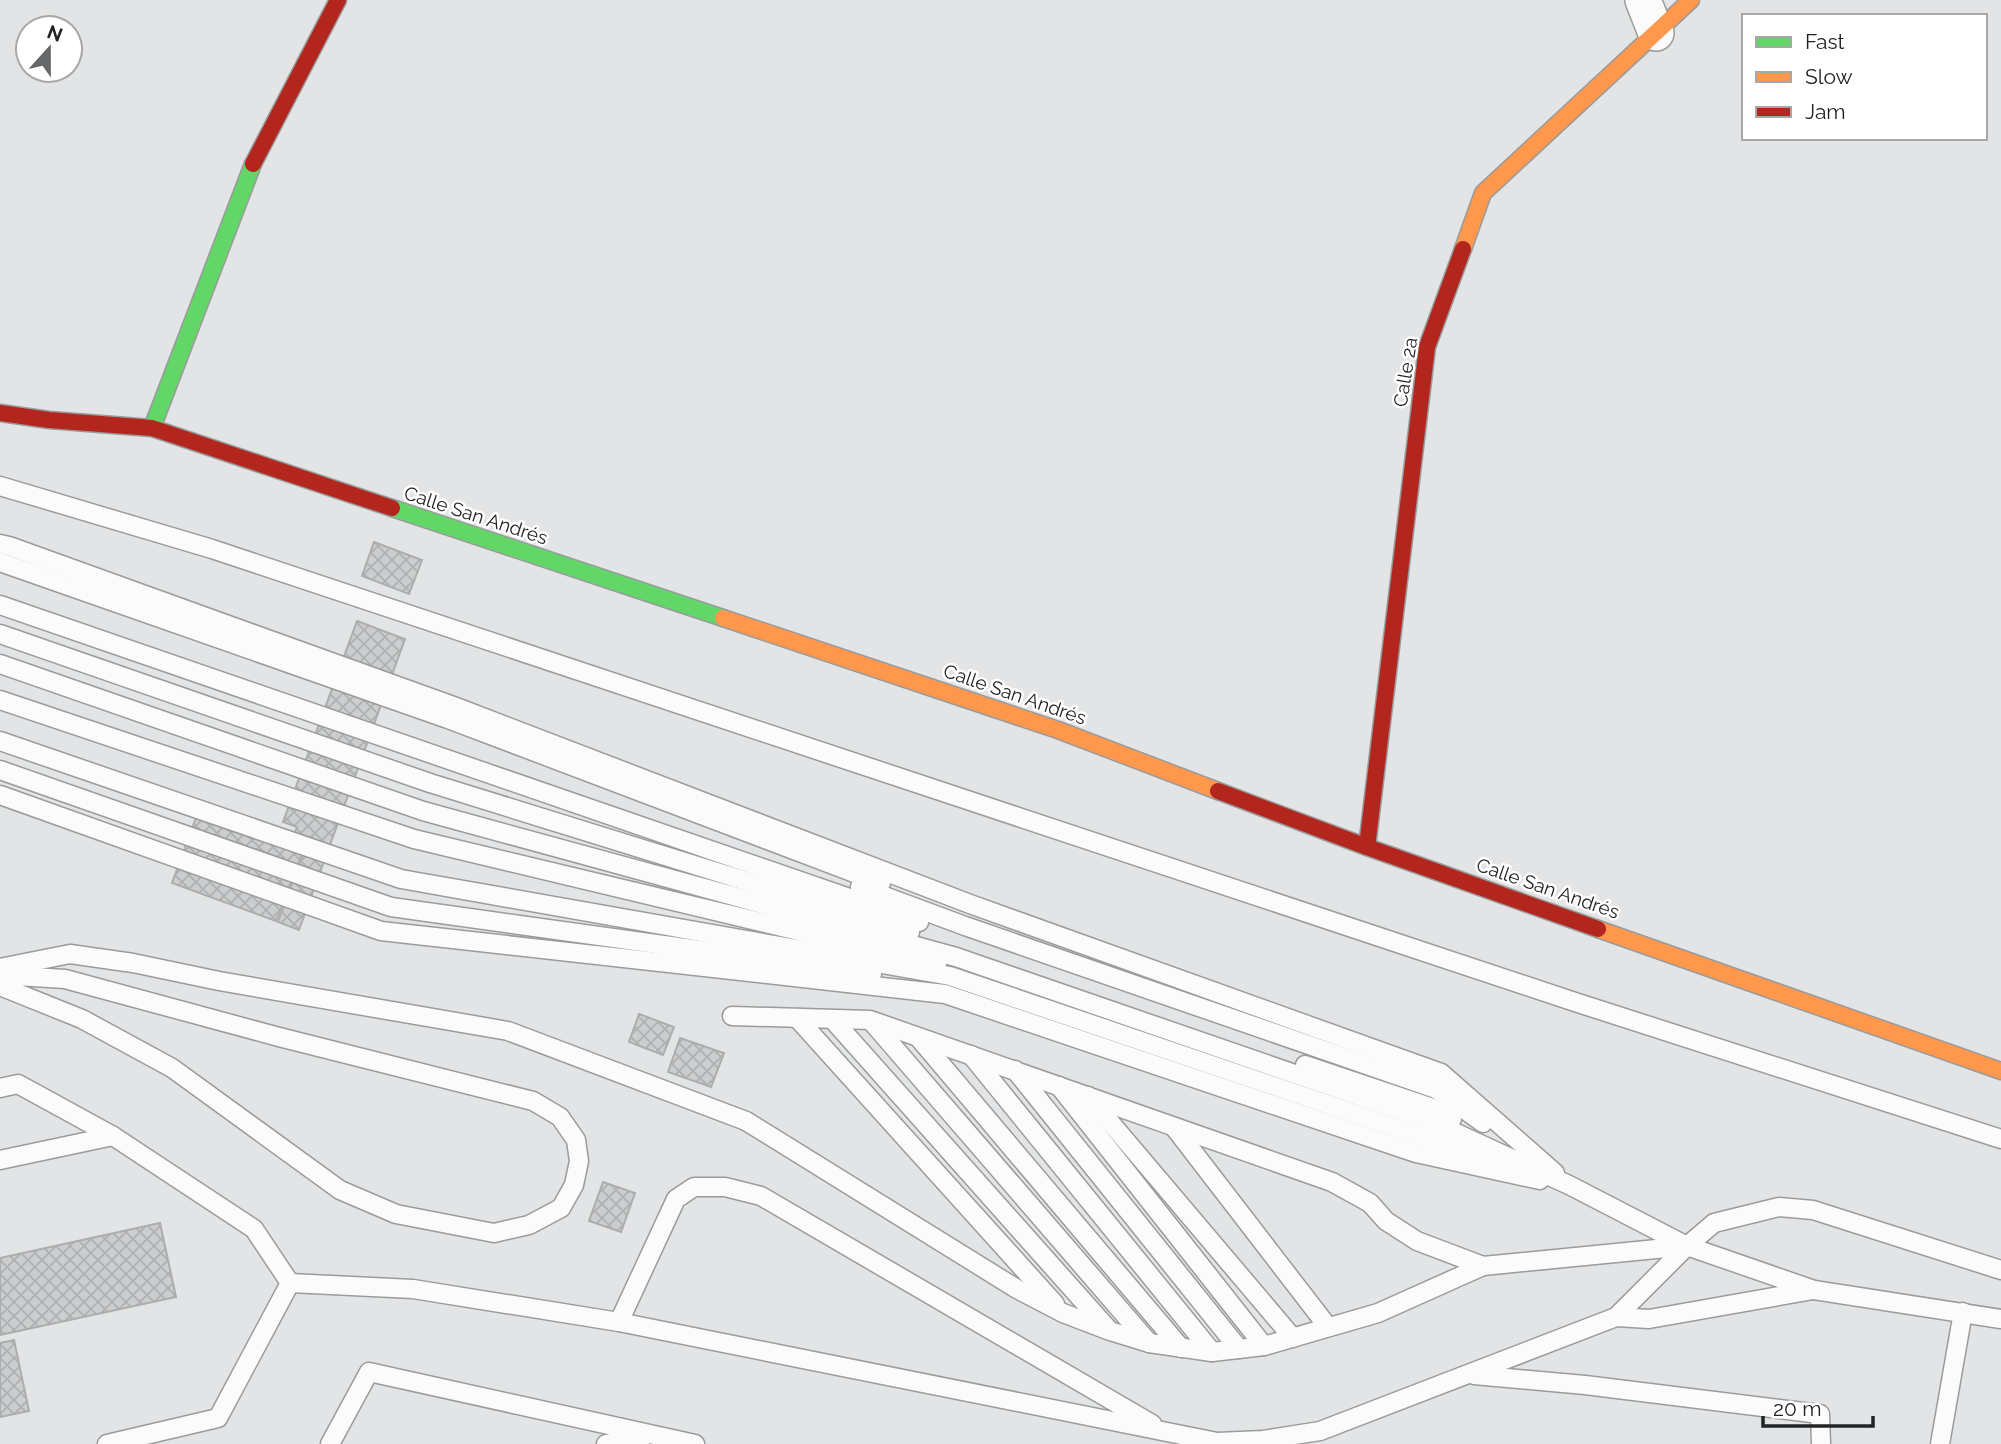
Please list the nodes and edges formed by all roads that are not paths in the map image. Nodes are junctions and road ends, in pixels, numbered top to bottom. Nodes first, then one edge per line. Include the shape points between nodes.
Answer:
1 (338, 0) edge
2 (1643, 0) edge
3 (1691, 0) edge
4 (1656, 33) junction
5 (0, 413) edge
6 (152, 428) junction
7 (0, 486) edge
8 (0, 544) edge
9 (0, 562) edge
10 (0, 572) edge
11 (0, 605) edge
12 (0, 634) edge
13 (0, 664) edge
14 (0, 700) edge
15 (0, 741) edge
16 (0, 769) edge
17 (0, 794) edge
18 (1367, 847) junction
19 (0, 968) edge
20 (0, 975) edge
21 (0, 986) edge
22 (732, 1017) dead end
23 (797, 1018) junction
24 (834, 1020) junction
25 (870, 1020) junction
26 (918, 1037) junction
27 (971, 1055) junction
28 (1016, 1070) junction
29 (2001, 1071) edge
30 (1059, 1086) junction
31 (0, 1088) edge
32 (1087, 1096) junction
33 (1174, 1127) junction
34 (113, 1136) junction
35 (2001, 1139) edge
36 (0, 1160) edge
37 (1571, 1186) junction
38 (1687, 1246) junction
39 (1483, 1266) junction
40 (2001, 1270) edge
41 (290, 1283) junction
42 (1814, 1290) junction
43 (1963, 1312) junction
44 (1063, 1313) junction
45 (1616, 1317) junction
46 (2001, 1319) edge
47 (619, 1322) junction
48 (1328, 1327) junction
49 (1110, 1331) junction
50 (1293, 1338) junction
51 (1149, 1343) junction
52 (1264, 1346) junction
53 (1181, 1348) junction
54 (1238, 1349) junction
55 (1212, 1352) junction
56 (1468, 1375) junction
57 (1167, 1433) junction
58 (150, 1439) edge
59 (653, 1439) edge
60 (107, 1444) edge
61 (330, 1444) edge
62 (606, 1444) edge
63 (695, 1444) edge
64 (1821, 1444) edge
65 (1940, 1444) edge

1 - 6 street via 246,177
2 - 4 street
3 - 4 street, Calle 2a
4 - 18 street, Calle 2a via 1483,193 1427,347
5 - 6 street, Calle San Andrés
6 - 18 street, Calle San Andrés via 1058,730
7 - 35 lane via 212,549
8 - 37 lane via 412,691 970,904 1441,1073
9 - 37 lane via 448,719 967,915 1438,1080
10 - 37 lane via 447,731 964,926 1436,1089
11 - 37 lane via 1432,1098
12 - 37 lane via 430,783 958,947 1430,1107
13 - 37 lane via 423,811 956,957 1428,1120
14 - 37 lane via 414,839 952,967 1425,1128
15 - 37 lane via 401,879 950,976
16 - 37 lane via 391,907 948,985 1419,1145
17 - 37 lane via 381,931 945,994 1416,1153
18 - 29 street, Calle San Andrés
19 - 44 lane via 70,954 508,1031 746,1121
20 - 21 lane via 65,979 533,1101 560,1117 576,1140 579,1161 574,1185 561,1208 529,1225 494,1233 396,1214 340,1189 172,1068 82,1019
22 - 23 lane
23 - 24 lane
23 - 44 lane
24 - 25 lane
24 - 49 lane
25 - 26 lane
25 - 51 lane
26 - 27 lane
26 - 53 lane
27 - 28 lane
27 - 55 lane
28 - 30 lane
28 - 54 lane
30 - 32 lane
30 - 52 lane
31 - 34 lane via 18,1084
32 - 33 lane
32 - 50 lane
33 - 39 lane via 1332,1182 1370,1203 1386,1221 1417,1241
33 - 48 lane
34 - 36 lane
34 - 41 lane via 254,1229
37 - 38 lane
38 - 39 lane
38 - 40 lane via 1714,1223 1779,1207 1813,1210
38 - 42 lane
38 - 45 lane
39 - 48 lane via 1377,1313
41 - 47 lane via 413,1289
41 - 58 lane via 218,1418
42 - 43 lane
42 - 45 lane via 1649,1319
43 - 46 lane
43 - 65 lane
44 - 49 lane
45 - 56 lane
47 - 57 lane
47 - 57 lane via 677,1199 694,1187 725,1187 761,1196
48 - 50 lane
49 - 51 lane
50 - 52 lane
51 - 53 lane
52 - 54 lane
53 - 55 lane
54 - 55 lane
56 - 57 lane via 1320,1431 1217,1442
56 - 64 lane via 1820,1414
58 - 60 lane
59 - 61 lane via 369,1371
59 - 62 lane
59 - 63 lane

